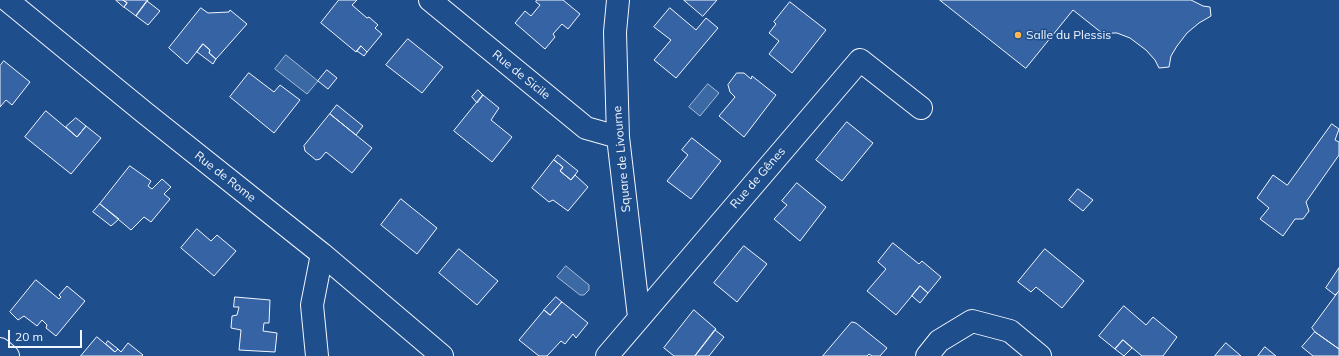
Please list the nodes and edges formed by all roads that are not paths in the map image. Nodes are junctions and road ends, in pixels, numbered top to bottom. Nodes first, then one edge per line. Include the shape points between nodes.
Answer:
1 (7, 0) edge
2 (430, 0) edge
3 (618, 0) edge
4 (921, 108) dead end
5 (618, 137) junction
6 (322, 254) junction
7 (639, 317) junction
8 (0, 349) edge
9 (8, 356) edge
10 (317, 356) edge
11 (442, 356) edge
12 (607, 356) edge
13 (927, 356) edge
14 (1040, 356) edge

1 - 6 street, Rue de Rome
2 - 5 street, Rue de Sicile via 586,128
3 - 5 street, Square de Livourne via 615,32
4 - 7 street, Rue de Gênes via 860,60
5 - 7 street, Square de Livourne
6 - 10 street via 312,305
6 - 11 street, Rue de Rome
7 - 12 street, Rue de Gênes
8 - 9 street
13 - 14 street via 939,341 972,321 1010,331

